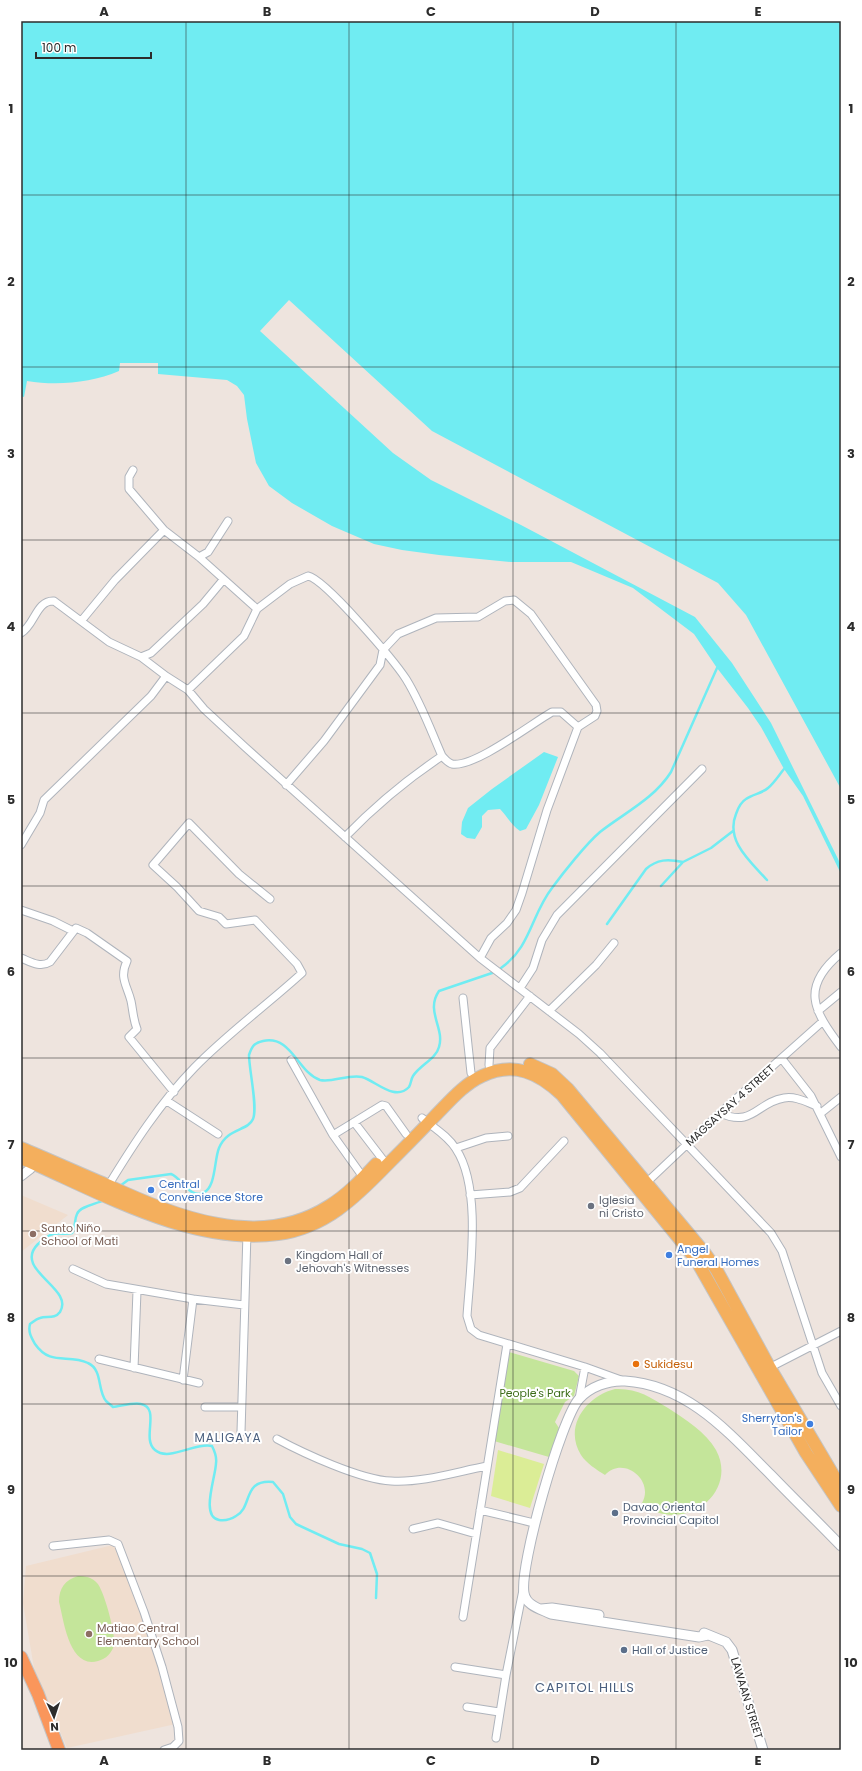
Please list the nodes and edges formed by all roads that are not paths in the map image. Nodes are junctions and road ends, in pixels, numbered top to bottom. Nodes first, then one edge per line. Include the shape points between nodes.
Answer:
1 (133, 470) dead end
2 (228, 521) dead end
3 (164, 530) junction
4 (199, 556) junction
5 (223, 580) junction
6 (257, 609) junction
7 (82, 620) junction
8 (21, 633) edge
9 (382, 650) junction
10 (141, 657) junction
11 (166, 676) junction
12 (188, 690) junction
13 (578, 727) junction
14 (442, 756) junction
15 (702, 769) dead end
16 (286, 785) junction
17 (345, 837) junction
18 (21, 845) edge
19 (270, 899) dead end
20 (21, 910) edge
21 (73, 931) junction
22 (614, 943) dead end
23 (841, 953) edge
24 (21, 958) edge
25 (480, 958) junction
26 (520, 988) junction
27 (841, 992) edge
28 (530, 996) junction
29 (463, 998) dead end
30 (549, 1011) junction
31 (818, 1011) junction
32 (822, 1022) junction
33 (841, 1047) edge
34 (782, 1059) junction
35 (291, 1060) dead end
36 (489, 1065) junction
37 (471, 1073) junction
38 (174, 1092) junction
39 (841, 1097) edge
40 (167, 1101) junction
41 (817, 1106) junction
42 (720, 1113) junction
43 (821, 1114) junction
44 (425, 1121) junction
45 (354, 1122) junction
46 (218, 1134) dead end
47 (406, 1134) junction
48 (333, 1135) junction
49 (508, 1136) dead end
50 (564, 1141) dead end
51 (687, 1145) junction
52 (21, 1148) edge
53 (456, 1148) junction
54 (841, 1157) edge
55 (21, 1158) edge
56 (37, 1160) junction
57 (384, 1162) junction
58 (21, 1176) edge
59 (363, 1177) junction
60 (108, 1186) junction
61 (642, 1186) junction
62 (470, 1195) junction
63 (322, 1215) junction
64 (247, 1231) junction
65 (72, 1270) dead end
66 (137, 1291) junction
67 (193, 1299) junction
68 (244, 1305) junction
69 (841, 1331) edge
70 (506, 1344) junction
71 (812, 1346) junction
72 (99, 1359) dead end
73 (585, 1367) junction
74 (134, 1368) junction
75 (765, 1370) junction
76 (183, 1380) junction
77 (624, 1381) junction
78 (199, 1383) dead end
79 (838, 1397) edge
80 (579, 1399) junction
81 (841, 1406) edge
82 (205, 1407) dead end
83 (242, 1407) junction
84 (241, 1432) dead end
85 (277, 1439) dead end
86 (487, 1466) junction
87 (841, 1488) edge
88 (841, 1506) edge
89 (480, 1510) junction
90 (534, 1523) junction
91 (413, 1529) dead end
92 (476, 1534) junction
93 (53, 1546) dead end
94 (841, 1546) edge
95 (524, 1586) junction
96 (541, 1609) junction
97 (463, 1617) dead end
98 (708, 1635) junction
99 (21, 1657) edge
100 (455, 1667) dead end
101 (506, 1675) junction
102 (467, 1707) dead end
103 (499, 1712) junction
104 (496, 1738) dead end
105 (59, 1750) edge
106 (164, 1750) edge
107 (763, 1750) edge

1 - 3 street via 129,477 129,489
2 - 4 street via 208,552
3 - 4 street
3 - 7 street
4 - 5 street
5 - 6 street
5 - 10 street via 203,604 151,653
6 - 9 street via 290,584 303,577 313,577 359,621
6 - 12 street via 244,636
7 - 8 street via 58,602 48,600 43,603 28,629
7 - 10 street via 109,642
9 - 13 street via 398,634 436,618 478,618 504,601 514,600 531,614 596,705 596,716
9 - 14 street via 415,695
9 - 16 street via 380,665 324,741
10 - 11 street
11 - 12 street
11 - 18 street via 151,696 44,800 40,813
12 - 16 street via 204,709
13 - 14 street via 561,712 552,712 479,758 460,764 450,764
13 - 25 street via 547,810 516,910 491,938
14 - 17 street via 392,792
15 - 26 street via 557,915 542,940 533,968
16 - 17 street
17 - 25 street
19 - 38 street via 239,874 190,823 153,865 199,911 219,917 226,924 255,920 297,964 302,973 193,1068
20 - 21 street
21 - 24 street via 50,962 36,964
21 - 38 street via 76,928 87,932 127,961 123,970 124,980 137,1028 129,1037
22 - 30 street via 596,965
23 - 31 street via 825,968 815,984
25 - 26 street
26 - 28 street
27 - 31 street
28 - 30 street
28 - 36 street via 490,1048
29 - 37 street
30 - 51 street via 600,1053
31 - 32 street
32 - 33 street
32 - 34 street, MAGSAYSAY 4 STREET
34 - 41 street via 804,1084
34 - 42 street, MAGSAYSAY 4 STREET
35 - 48 street
36 - 37 main road
36 - 61 main road via 515,1062 528,1064 552,1074 568,1089
37 - 44 main road via 462,1079
38 - 40 street
39 - 43 street
40 - 46 street
40 - 60 street via 131,1148
41 - 42 street via 800,1099 784,1098 747,1117 731,1117
41 - 43 street
42 - 51 street, MAGSAYSAY 4 STREET
43 - 54 street
44 - 47 main road
44 - 53 street
44 - 57 main road
44 - 61 main road via 482,1076 505,1070 526,1071 547,1081 562,1095
45 - 47 street via 384,1105
45 - 48 street
45 - 57 street
47 - 57 main road
48 - 59 street
49 - 53 street via 486,1138
50 - 62 street via 520,1188 510,1192
51 - 61 street, MAGSAYSAY 4 STREET
51 - 71 street via 777,1242 788,1268
52 - 56 main road
53 - 62 street via 466,1172
55 - 56 main road
56 - 58 street
56 - 60 main road
56 - 64 main road via 176,1224 208,1232
57 - 59 main road
57 - 63 main road via 346,1204
59 - 63 main road
60 - 64 main road via 188,1218
61 - 75 main road via 699,1264
62 - 70 street via 472,1232 467,1316 472,1329 479,1335
63 - 64 main road via 286,1232
64 - 68 street
65 - 66 street via 95,1280
66 - 67 street
66 - 74 street
67 - 68 street
67 - 76 street
68 - 83 street
69 - 71 street
70 - 73 street
70 - 86 street
71 - 75 street
71 - 79 street via 822,1373
72 - 74 street
73 - 77 street
73 - 80 street
74 - 76 street
75 - 87 main road
75 - 88 main road via 820,1475
76 - 78 street
77 - 80 street via 599,1385
77 - 94 street via 663,1389 699,1407 736,1440
79 - 81 street
80 - 90 street via 566,1422
82 - 83 street
83 - 84 street
85 - 86 street via 374,1479 410,1481
86 - 89 street
89 - 90 street
89 - 92 street
90 - 95 street
91 - 92 street via 438,1523
92 - 97 street
93 - 106 street via 109,1540 118,1544 156,1649 178,1727 179,1741 173,1747
95 - 96 street via 524,1593 530,1603
95 - 101 street
96 - 98 street, LAWAAN STREET via 552,1608 700,1630
96 - 98 street via 551,1614 699,1637
98 - 107 street, LAWAAN STREET via 726,1642 732,1650
99 - 105 highway
100 - 101 street
101 - 103 street
102 - 103 street
103 - 104 street

